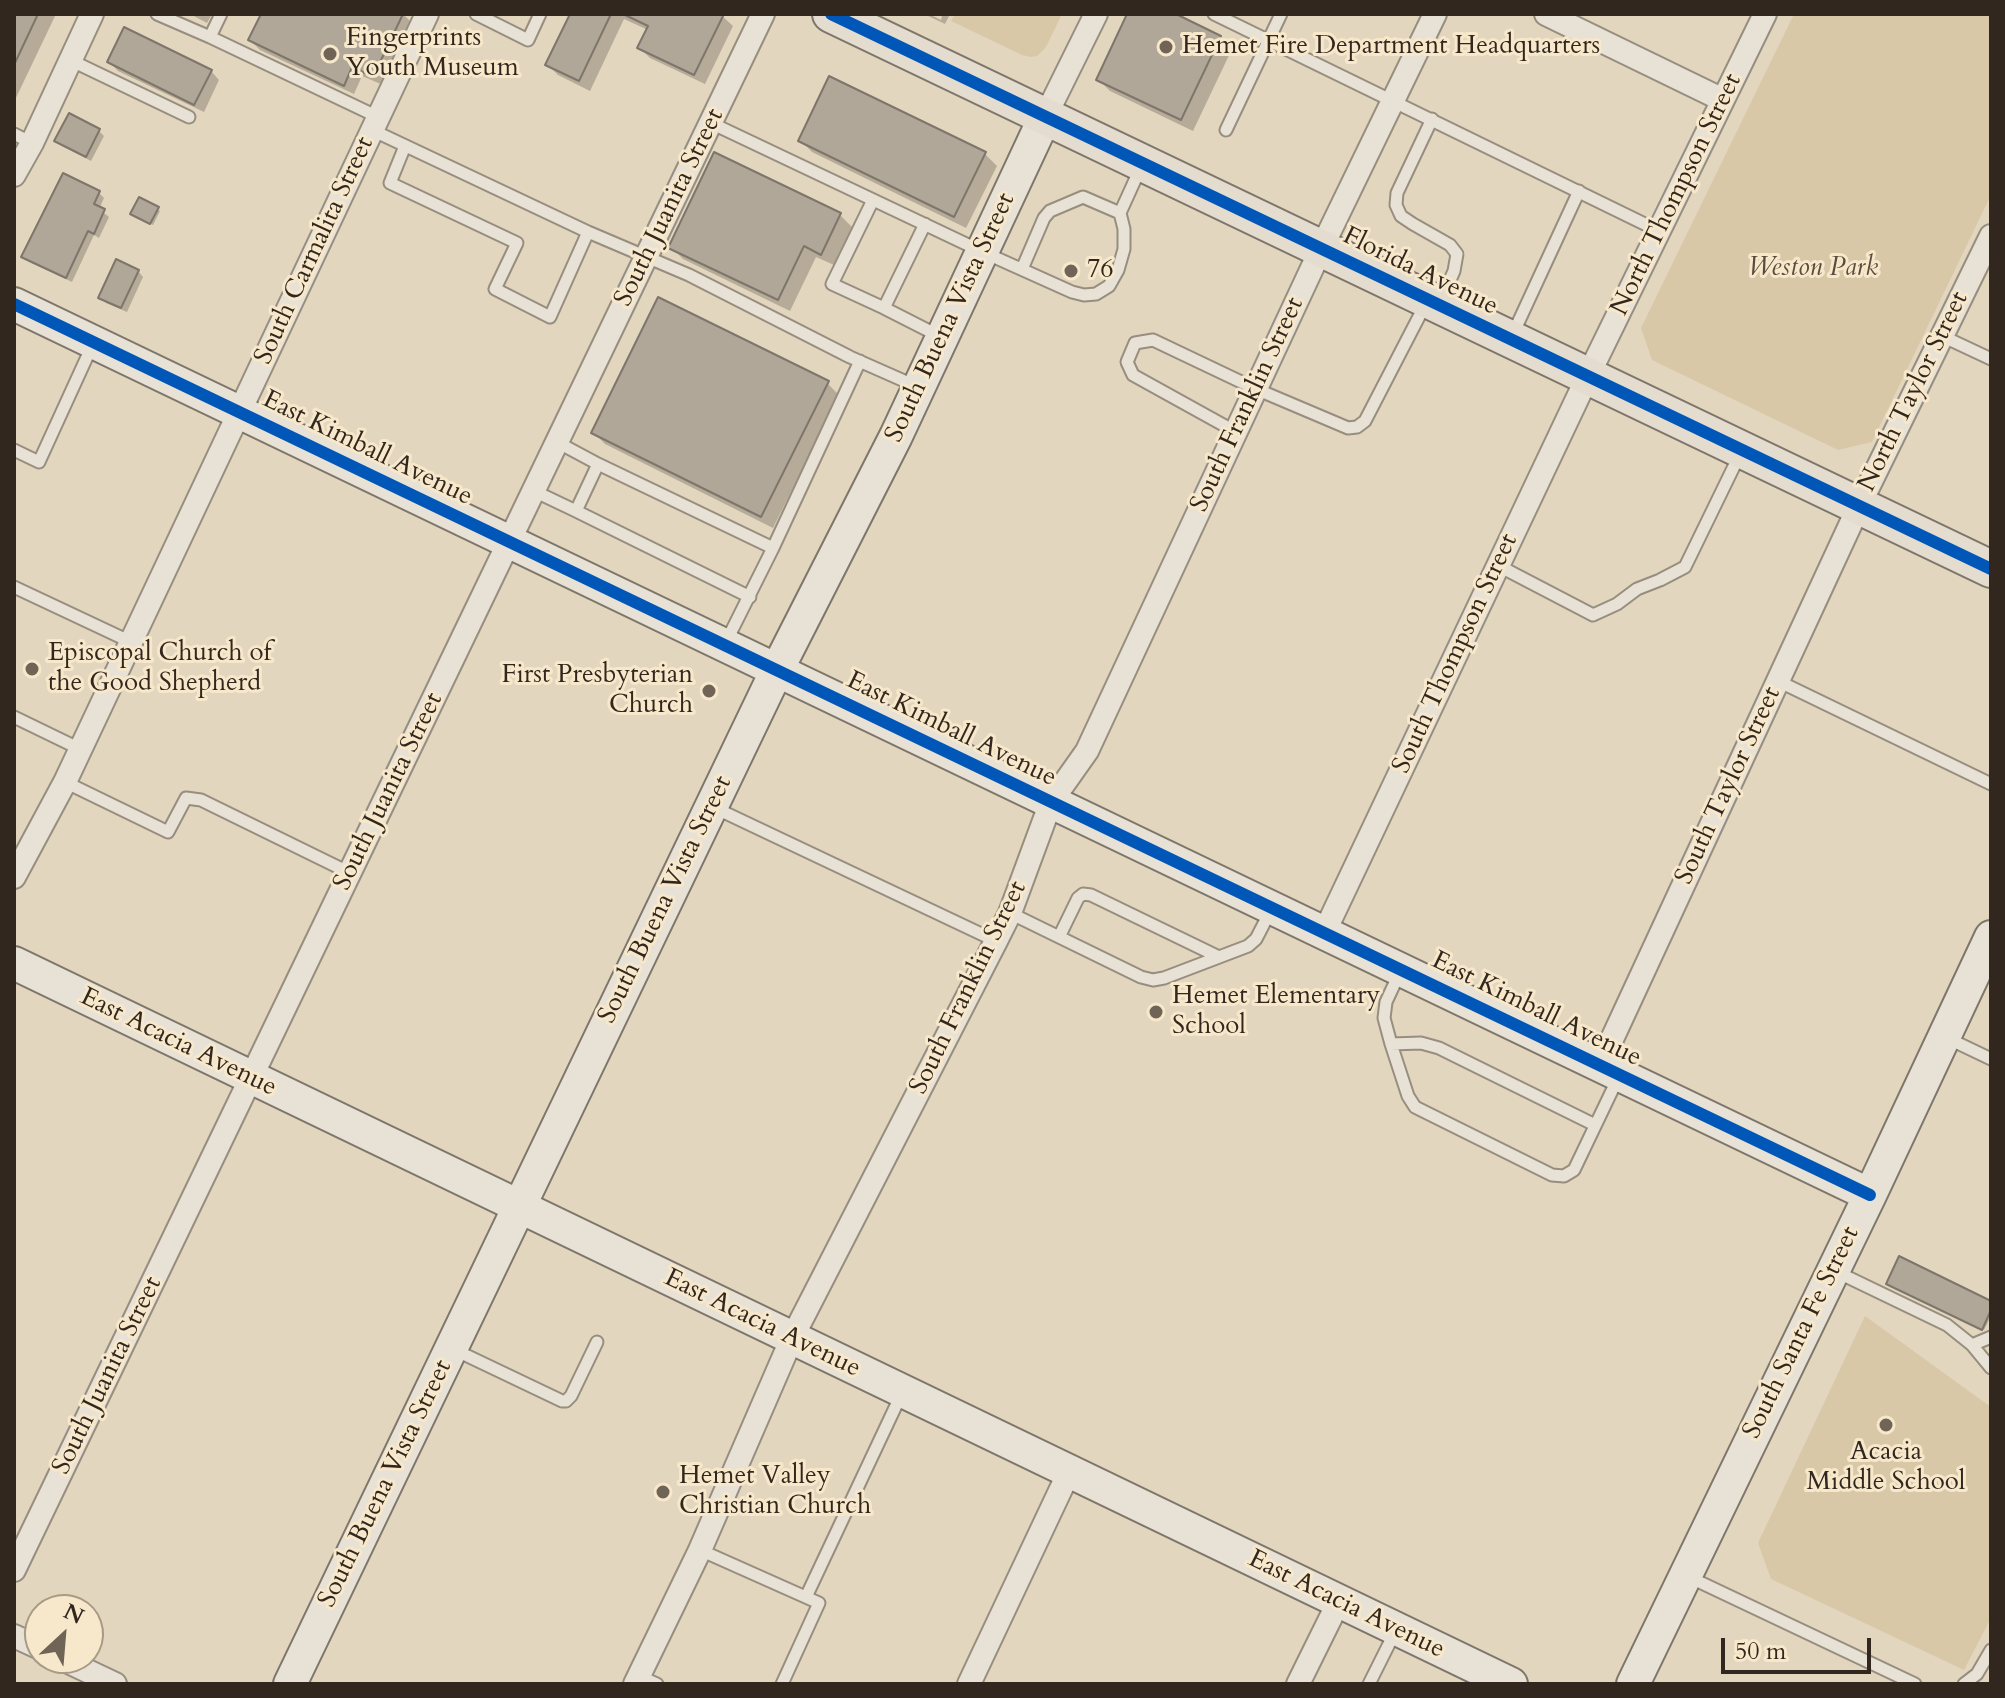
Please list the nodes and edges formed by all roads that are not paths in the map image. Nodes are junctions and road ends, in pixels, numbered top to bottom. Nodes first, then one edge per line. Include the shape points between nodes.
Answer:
1 (92, 14) edge
2 (157, 14) edge
3 (221, 14) edge
4 (540, 14) edge
5 (763, 14) edge
6 (831, 14) edge
7 (1096, 14) edge
8 (1214, 14) edge
9 (1281, 14) edge
10 (1435, 14) edge
11 (1546, 14) edge
12 (1765, 14) edge
13 (425, 15) edge
14 (484, 16) edge
15 (210, 37) junction
16 (1268, 41) junction
17 (70, 60) junction
18 (1393, 100) junction
19 (1723, 100) junction
20 (189, 117) dead end
21 (1045, 117) junction
22 (1432, 119) junction
23 (711, 123) junction
24 (375, 124) junction
25 (1226, 130) dead end
26 (23, 138) edge
27 (405, 146) junction
28 (1143, 163) junction
29 (14, 175) edge
30 (1579, 191) junction
31 (873, 200) junction
32 (1120, 213) junction
33 (925, 224) junction
34 (1659, 231) junction
35 (588, 232) junction
36 (1991, 236) edge
37 (1321, 249) junction
38 (983, 252) junction
39 (647, 256) junction
40 (1022, 269) junction
41 (1434, 302) junction
42 (14, 304) edge
43 (884, 308) junction
44 (1942, 336) junction
45 (942, 338) junction
46 (1510, 339) junction
47 (94, 342) junction
48 (1991, 359) edge
49 (860, 361) junction
50 (1588, 376) junction
51 (918, 387) junction
52 (1256, 389) junction
53 (239, 412) junction
54 (1236, 432) junction
55 (557, 442) junction
56 (14, 450) edge
57 (1742, 450) junction
58 (598, 464) junction
59 (534, 491) junction
60 (1859, 506) junction
61 (576, 511) junction
62 (509, 542) junction
63 (773, 548) junction
64 (1499, 566) junction
65 (1991, 569) edge
66 (14, 587) edge
67 (750, 597) junction
68 (131, 642) junction
69 (724, 645) junction
70 (777, 670) junction
71 (1778, 681) junction
72 (14, 717) edge
73 (80, 749) junction
74 (65, 782) junction
75 (1991, 784) edge
76 (1051, 802) junction
77 (711, 807) junction
78 (350, 873) junction
79 (14, 877) edge
80 (1272, 908) junction
81 (1010, 913) junction
82 (1324, 933) junction
83 (1059, 937) junction
84 (1991, 937) edge
85 (996, 941) junction
86 (1219, 957) junction
87 (14, 963) edge
88 (1401, 970) junction
89 (1945, 1037) junction
90 (1391, 1044) junction
91 (1991, 1059) edge
92 (1610, 1070) junction
93 (251, 1078) junction
94 (1595, 1125) junction
95 (1870, 1195) junction
96 (519, 1207) junction
97 (1832, 1270) junction
98 (1991, 1337) edge
99 (792, 1338) junction
100 (597, 1342) dead end
101 (1972, 1345) junction
102 (451, 1348) junction
103 (1991, 1368) edge
104 (902, 1391) junction
105 (1069, 1472) junction
106 (700, 1550) junction
107 (14, 1570) edge
108 (1685, 1575) junction
109 (806, 1597) junction
110 (1339, 1601) junction
111 (1397, 1629) junction
112 (1991, 1650) edge
113 (94, 1674) edge
114 (644, 1681) edge
115 (115, 1684) edge
116 (290, 1684) edge
117 (782, 1684) edge
118 (969, 1684) edge
119 (1298, 1684) edge
120 (1369, 1684) edge
121 (1511, 1684) edge
122 (1633, 1684) edge
123 (1915, 1684) edge
124 (1964, 1684) edge

1 - 17 street
2 - 15 lane
3 - 15 lane
4 - 14 lane via 528,40
5 - 23 street, South Juanita Street
6 - 21 main road, Florida Avenue
7 - 21 street
8 - 16 lane
9 - 16 lane
10 - 18 street, South Franklin Street
11 - 19 street
12 - 19 street, North Thompson Street
13 - 24 street, South Carmalita Street
15 - 24 lane
16 - 18 lane
16 - 25 lane
17 - 20 lane
17 - 26 street
18 - 22 lane
18 - 37 street, South Franklin Street
19 - 34 street, North Thompson Street
21 - 28 main road, Florida Avenue
21 - 38 street, South Buena Vista Street
22 - 30 lane
22 - 41 lane via 1396,205 1401,216 1457,254 1454,271
23 - 31 lane
23 - 39 street, South Juanita Street
24 - 27 lane
24 - 53 street, South Carmalita Street
26 - 29 street
27 - 35 lane
27 - 35 lane via 390,183 517,243 495,289 550,317
28 - 32 lane
28 - 37 main road, Florida Avenue
30 - 34 lane
30 - 46 lane
31 - 33 lane
31 - 43 lane via 832,284
32 - 40 lane via 1083,197 1050,211
32 - 40 lane via 1124,249 1118,270 1109,286 1096,294 1072,292
33 - 38 lane
33 - 43 lane
34 - 50 street, North Thompson Street
35 - 39 lane
36 - 44 street, North Taylor Street
37 - 41 main road, Florida Avenue
37 - 52 street, South Franklin Street
38 - 40 lane
38 - 45 street, South Buena Vista Street
39 - 49 lane
39 - 55 street, South Juanita Street
41 - 46 main road, Florida Avenue
41 - 52 lane via 1357,427 1348,428
42 - 47 street, East Kimball Avenue
43 - 45 lane
44 - 48 lane
44 - 60 street, North Taylor Street
45 - 51 street, South Buena Vista Street
46 - 50 main road, Florida Avenue
47 - 53 street, East Kimball Avenue
47 - 56 lane via 39,462
49 - 51 lane
49 - 63 lane
50 - 57 main road, Florida Avenue
50 - 64 street, South Thompson Street
51 - 70 street, South Buena Vista Street
52 - 54 street, South Franklin Street
52 - 54 lane via 1153,340 1135,343 1127,362 1133,375
53 - 62 street, East Kimball Avenue
53 - 68 street, South Carmalita Street
54 - 76 street, South Franklin Street via 1087,751
55 - 58 lane
55 - 59 street, South Juanita Street
57 - 60 main road, Florida Avenue
57 - 64 lane via 1685,567 1617,604 1593,615
58 - 61 lane
58 - 63 lane
59 - 61 lane
59 - 62 street, South Juanita Street
60 - 65 main road, Florida Avenue
60 - 71 street, South Taylor Street
61 - 67 lane
62 - 69 street, East Kimball Avenue
62 - 78 street, South Juanita Street
63 - 67 lane
64 - 82 street, South Thompson Street
66 - 68 lane
67 - 69 lane
68 - 73 street, South Carmalita Street
69 - 70 street, East Kimball Avenue
70 - 76 street, East Kimball Avenue
70 - 77 street, South Buena Vista Street
71 - 75 lane
71 - 92 street, South Taylor Street
72 - 73 lane
73 - 74 street, South Carmalita Street
74 - 78 lane via 168,832 186,798 201,800
74 - 79 street, South Carmalita Street
76 - 80 street, East Kimball Avenue
76 - 81 street, South Franklin Street
77 - 85 lane
77 - 96 street, South Buena Vista Street
78 - 93 street, South Juanita Street
80 - 82 street, East Kimball Avenue
80 - 86 lane via 1256,939
81 - 83 lane
81 - 85 street, South Franklin Street
82 - 88 street, East Kimball Avenue
83 - 86 lane via 1153,980
83 - 86 lane via 1083,894
84 - 89 street, South Santa Fe Street
85 - 99 street, South Franklin Street
87 - 93 street, East Acacia Avenue
88 - 90 lane via 1386,1002
88 - 92 street, East Kimball Avenue
89 - 91 lane
89 - 95 street, South Santa Fe Street
90 - 94 lane via 1439,1048
90 - 94 lane via 1415,1107 1552,1175 1574,1170
92 - 94 lane
92 - 95 street, East Kimball Avenue
93 - 96 street, East Acacia Avenue
93 - 107 street, South Juanita Street
95 - 97 street, South Santa Fe Street
96 - 99 street, East Acacia Avenue
96 - 102 street, South Buena Vista Street
97 - 101 lane via 1947,1325
97 - 108 street, South Santa Fe Street
98 - 101 lane
99 - 104 street, East Acacia Avenue
99 - 106 street, South Franklin Street
100 - 102 lane via 566,1401
101 - 103 lane
102 - 116 street, South Buena Vista Street
104 - 105 street, East Acacia Avenue
104 - 109 lane
105 - 110 street, East Acacia Avenue
105 - 118 street
106 - 109 lane
106 - 114 street, South Franklin Street
108 - 122 street, South Santa Fe Street
108 - 123 lane
109 - 117 lane via 819,1603
110 - 111 street, East Acacia Avenue
110 - 119 street
111 - 120 lane
111 - 121 street, East Acacia Avenue
112 - 124 lane
113 - 115 street

